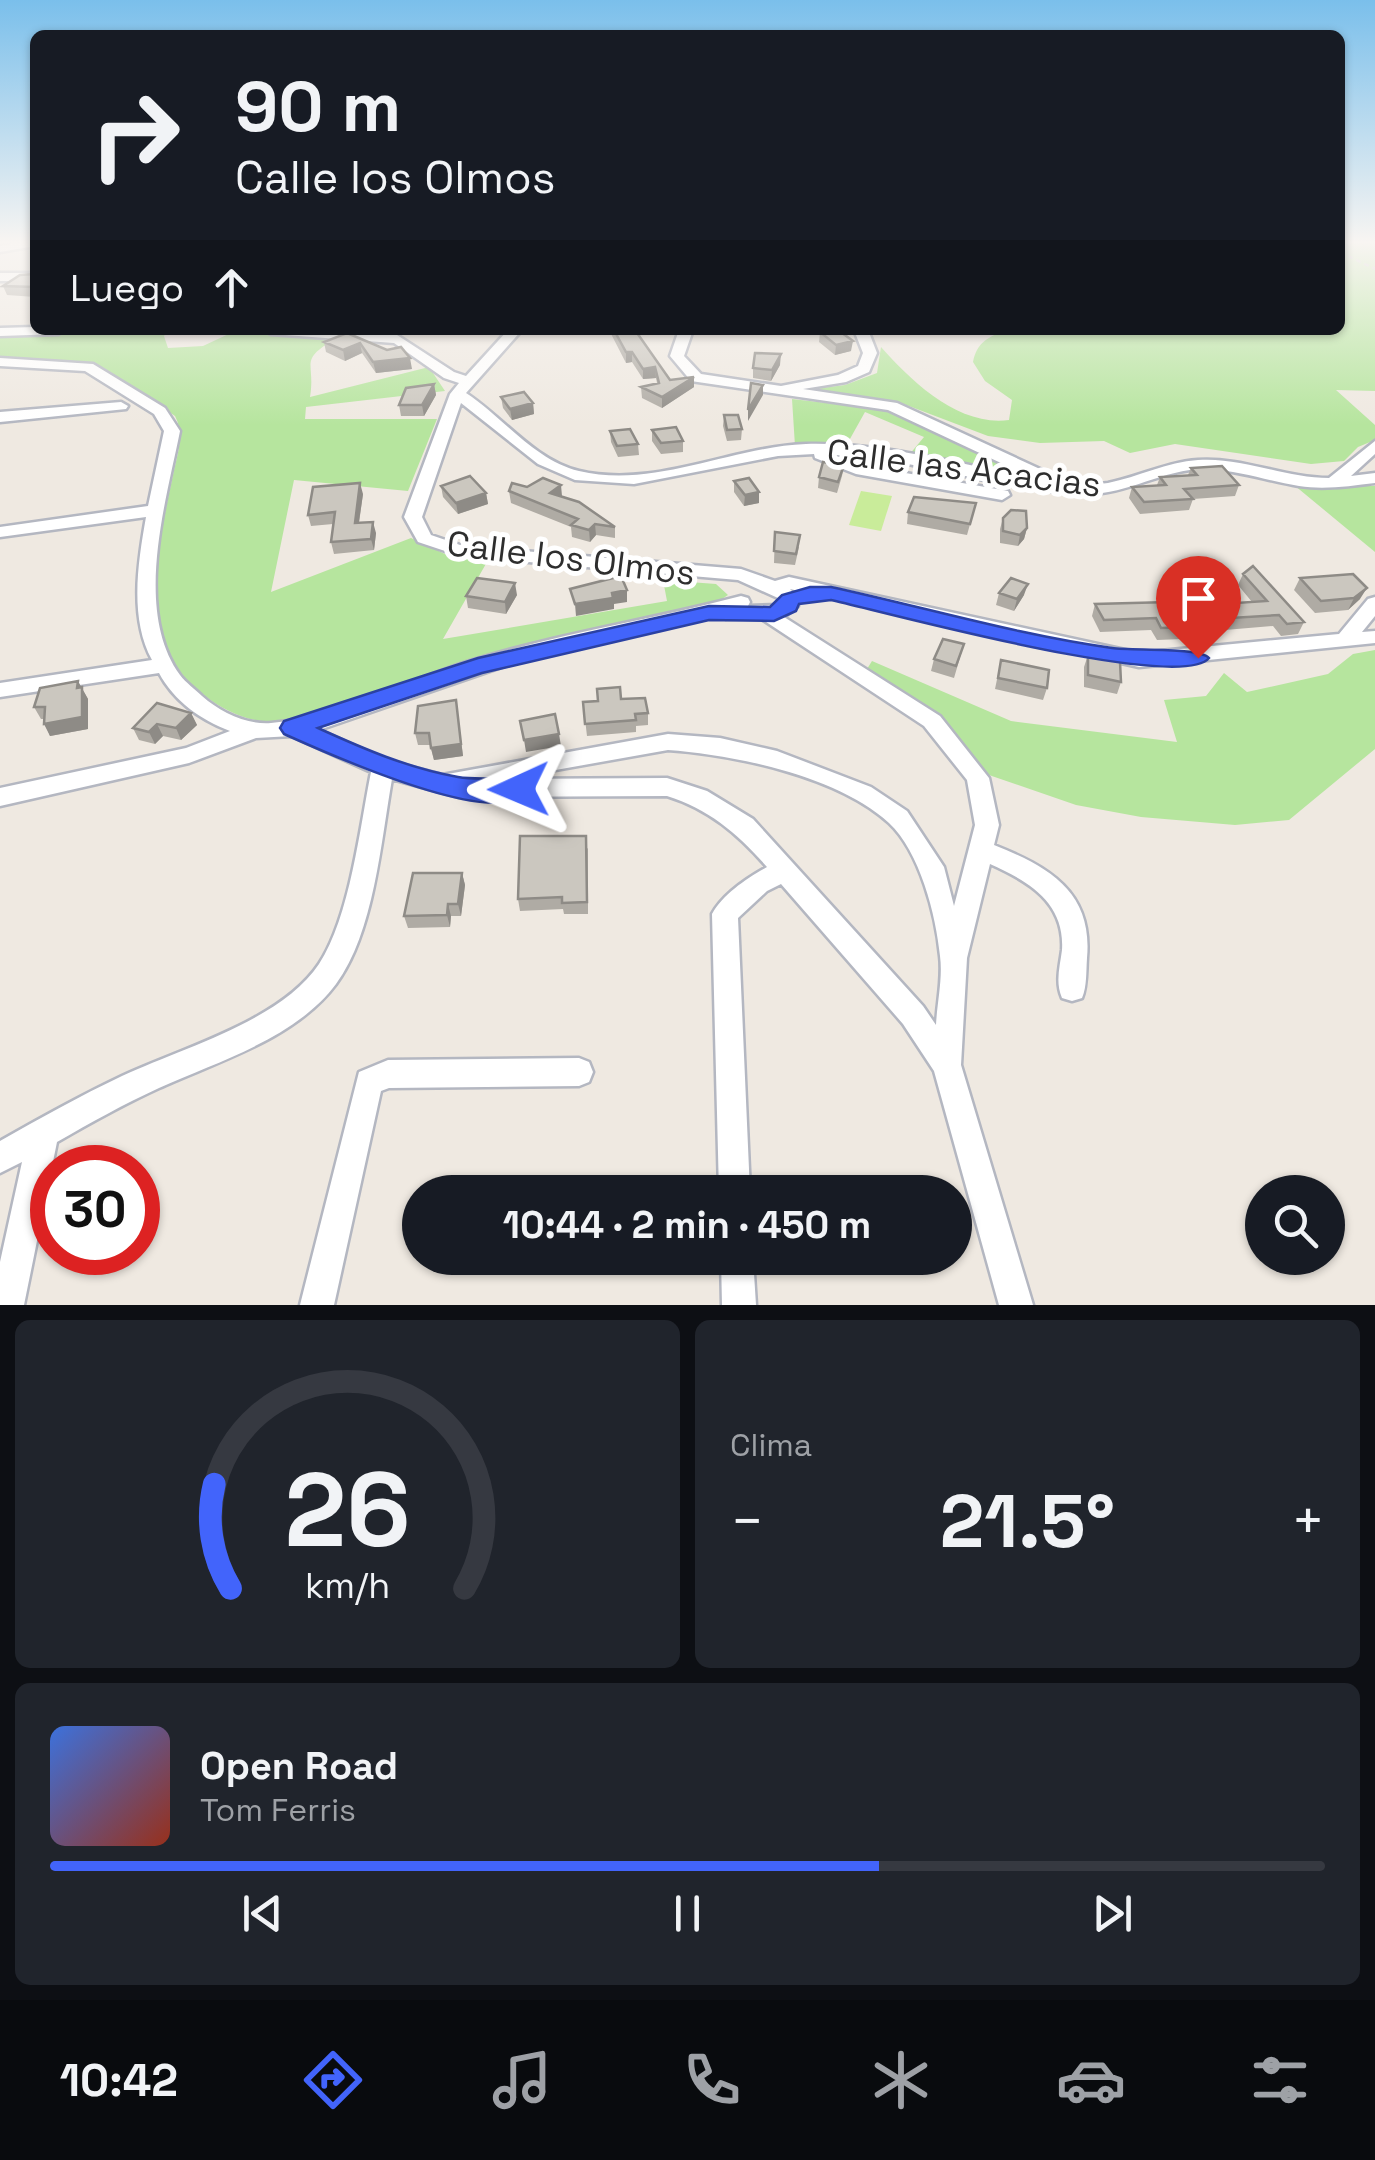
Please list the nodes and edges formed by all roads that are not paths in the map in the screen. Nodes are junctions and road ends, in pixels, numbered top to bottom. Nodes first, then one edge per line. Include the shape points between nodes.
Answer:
1 (30, 331) edge
2 (0, 332) edge
3 (341, 335) edge
4 (511, 335) edge
5 (684, 335) edge
6 (863, 335) edge
7 (0, 362) edge
8 (463, 388) junction
9 (765, 390) junction
10 (122, 406) dead end
11 (0, 417) edge
12 (1375, 446) edge
13 (810, 449) junction
14 (1375, 478) edge
15 (1334, 482) junction
16 (1066, 488) junction
17 (1002, 495) dead end
18 (158, 510) junction
19 (0, 532) edge
20 (766, 597) junction
21 (1375, 604) edge
22 (1375, 637) edge
23 (1345, 640) junction
24 (160, 666) junction
25 (0, 690) edge
26 (293, 728) junction
27 (253, 730) junction
28 (384, 768) junction
29 (434, 782) junction
30 (0, 797) edge
31 (981, 850) junction
32 (784, 870) junction
33 (954, 958) junction
34 (1072, 989) dead end
35 (947, 1065) junction
36 (580, 1072) dead end
37 (44, 1133) junction
38 (0, 1158) edge
39 (733, 1175) edge
40 (738, 1275) edge
41 (7, 1305) edge
42 (317, 1305) edge
43 (739, 1305) edge
44 (1016, 1305) edge

1 - 2 street
3 - 8 street, Calle las Acacias via 397,339
4 - 8 street, Calle los Olmos
5 - 9 street via 677,349 686,372 708,383
6 - 9 street via 870,353 864,370
7 - 18 street via 88,367 167,416 172,431
8 - 13 street, Calle las Acacias via 548,463 576,475 660,477
8 - 20 street, Calle los Olmos via 413,517 424,538 460,551 720,575
9 - 16 street via 892,406
10 - 11 street
12 - 15 street
13 - 16 street, Calle las Acacias via 892,456
13 - 17 street via 856,470
14 - 15 street, Calle las Acacias
15 - 16 street, Calle las Acacias via 1208,464 1120,486
18 - 19 street
18 - 24 street via 146,600
20 - 23 street via 831,594 1139,660
20 - 26 street, Calle los Olmos via 478,666
20 - 31 street via 801,634 932,721 960,752 985,796
21 - 23 street
22 - 23 street
24 - 25 street
24 - 27 street via 197,704
26 - 27 street
26 - 28 street
27 - 30 street via 189,755
28 - 29 street
28 - 37 street via 344,938 326,976 271,1019
29 - 32 street via 479,791 596,784 684,790 732,816
29 - 33 street via 668,742 777,760 864,794 899,818 932,867
31 - 33 street
31 - 34 street via 1048,884 1069,912 1076,930
32 - 35 street via 913,1015
32 - 39 street via 725,914
33 - 35 street
35 - 44 street
36 - 42 street via 388,1074 369,1082
37 - 38 street
37 - 41 street
40 - 43 street

